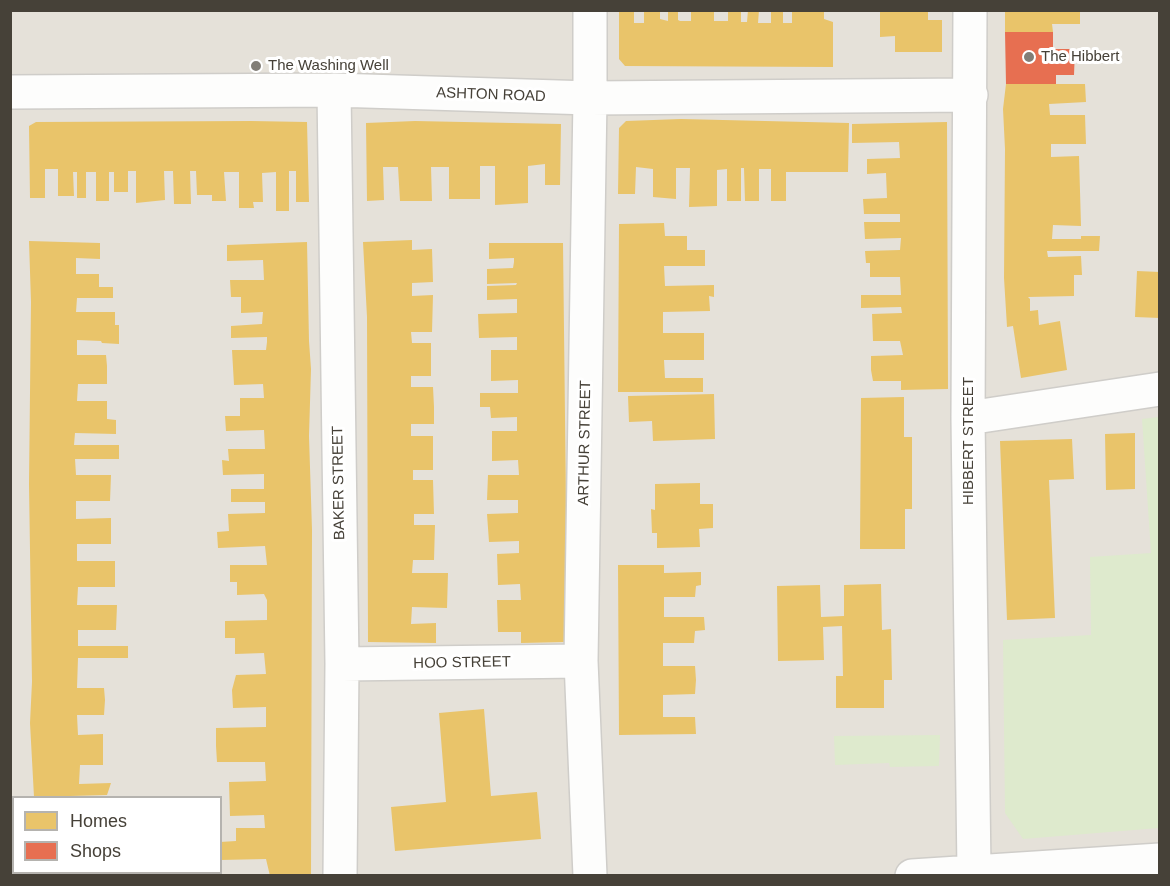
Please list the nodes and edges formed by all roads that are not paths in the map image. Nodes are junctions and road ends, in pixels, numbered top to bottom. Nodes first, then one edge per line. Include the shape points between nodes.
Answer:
1 (590, 10) edge
2 (970, 10) edge
3 (333, 90) junction
4 (10, 92) edge
5 (971, 95) junction
6 (590, 98) junction
7 (1160, 389) edge
8 (968, 418) junction
9 (581, 661) junction
10 (342, 664) junction
11 (1160, 860) edge
12 (974, 871) junction
13 (340, 876) edge
14 (590, 876) edge
15 (912, 876) edge

1 - 6 street, ARTHUR STREET
2 - 5 street, HIBBERT STREET
3 - 4 street, ASHTON ROAD
3 - 6 street, ASHTON ROAD
3 - 10 street, BAKER STREET
5 - 6 street, ASHTON ROAD
5 - 8 street, HIBBERT STREET
6 - 9 street, ARTHUR STREET
7 - 8 street
8 - 12 street, HIBBERT STREET
9 - 10 street, HOO STREET
9 - 14 street, ARTHUR STREET
10 - 13 street, BAKER STREET
11 - 12 street
12 - 15 street

